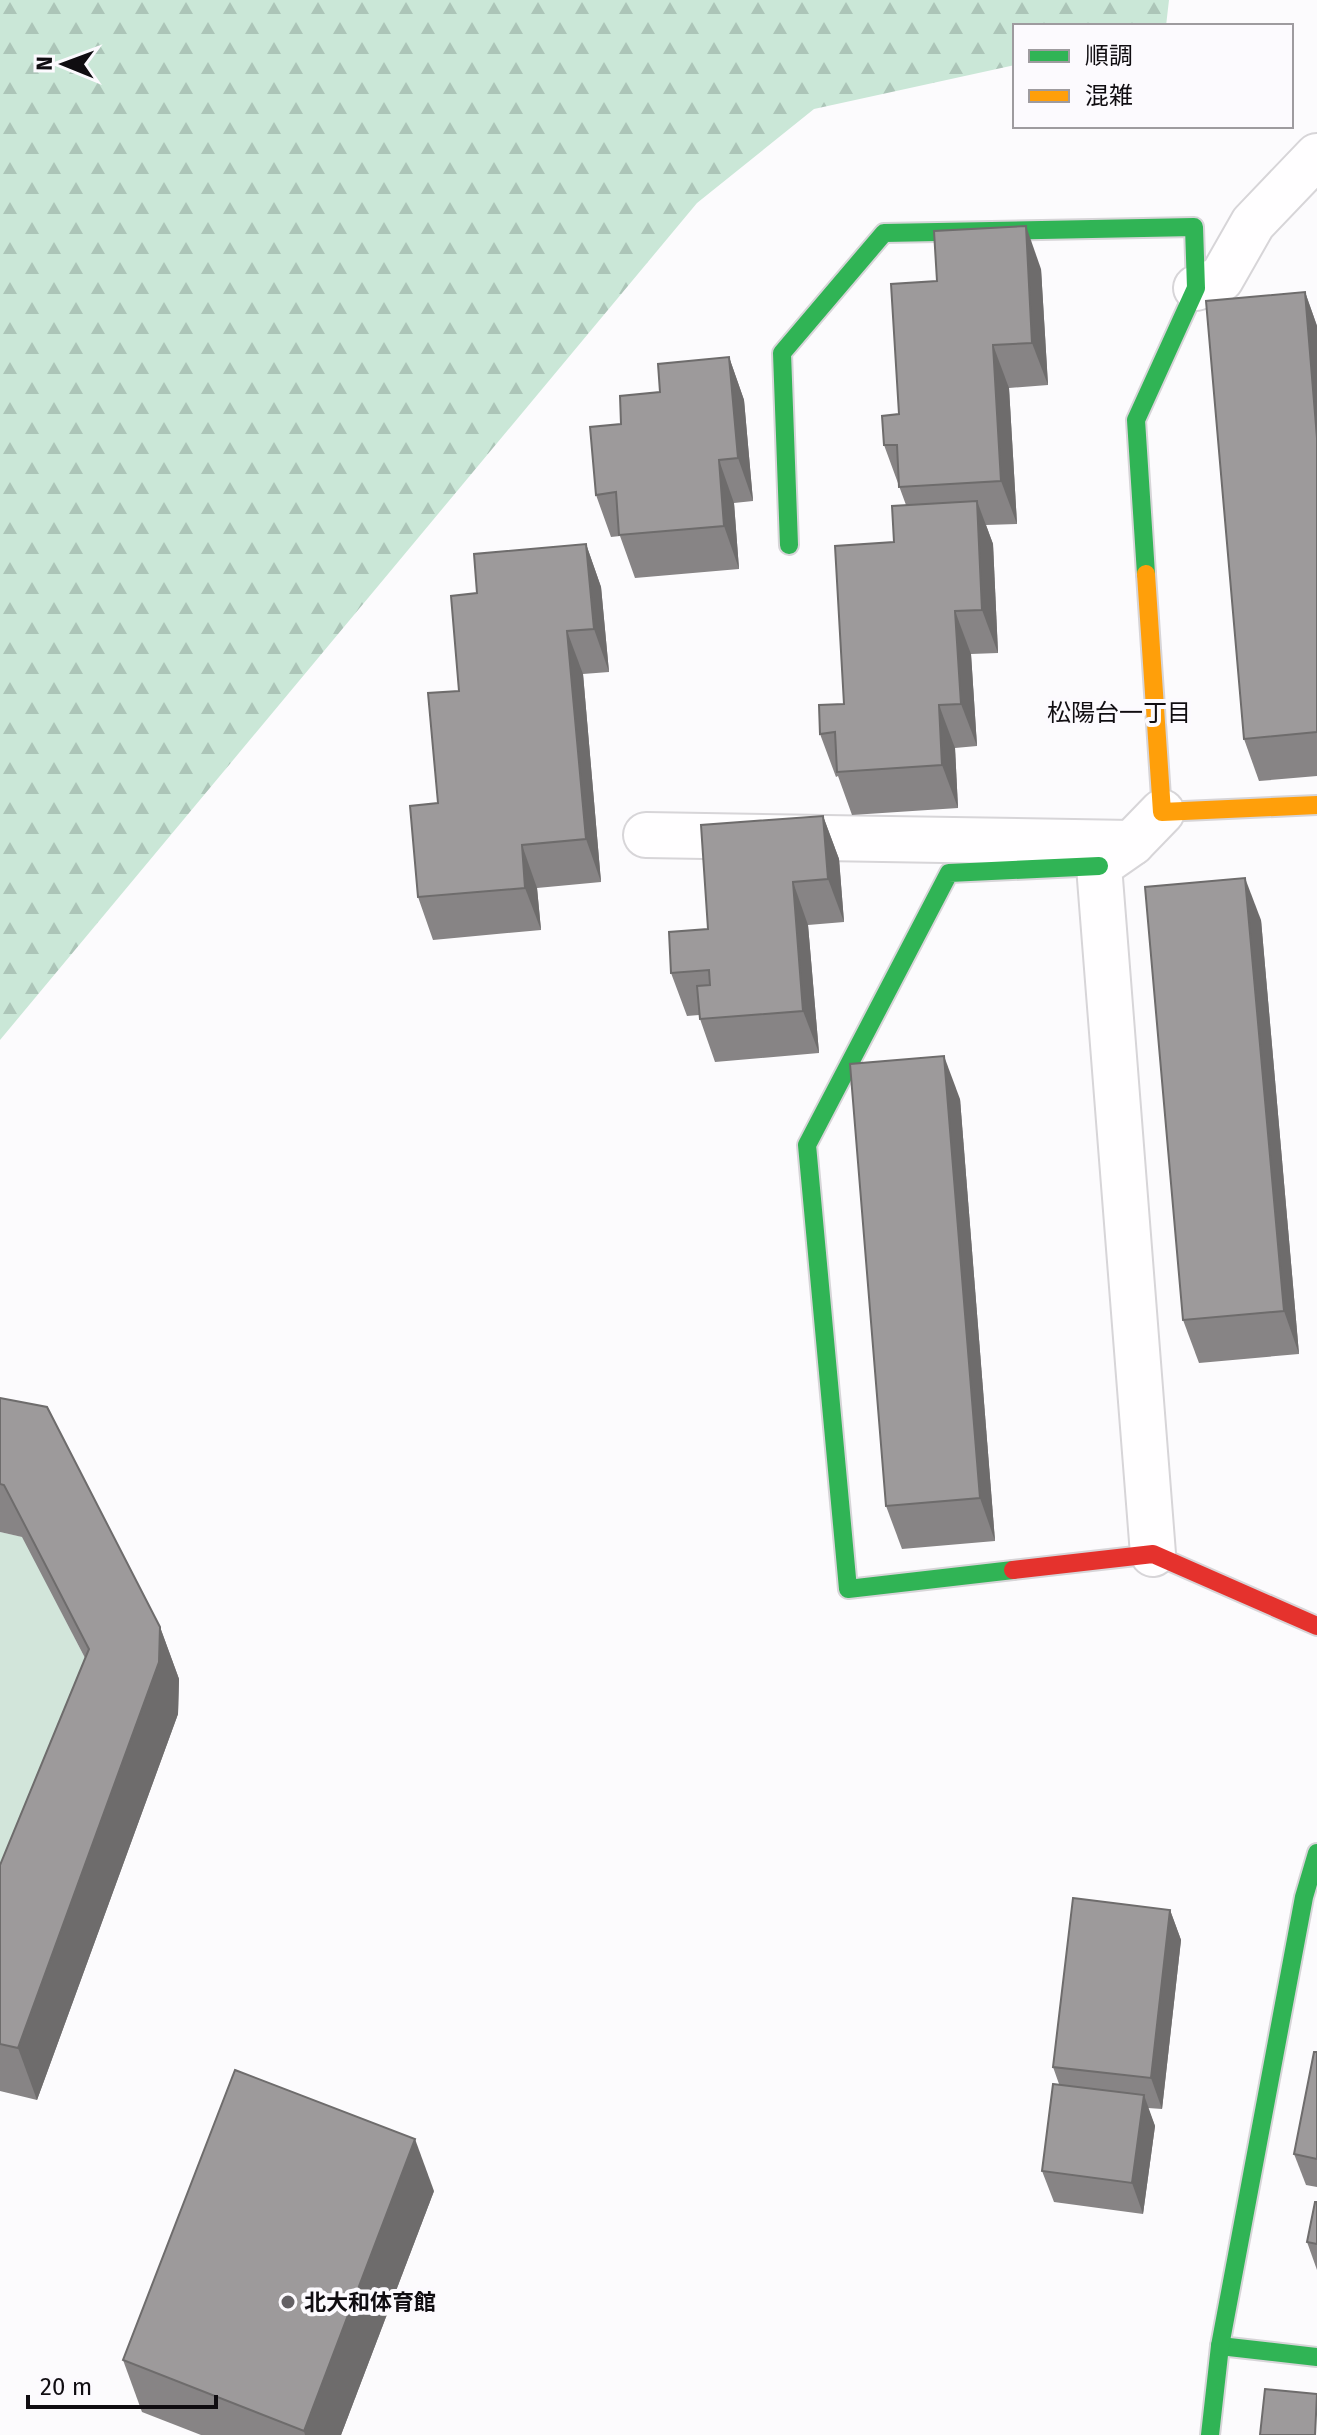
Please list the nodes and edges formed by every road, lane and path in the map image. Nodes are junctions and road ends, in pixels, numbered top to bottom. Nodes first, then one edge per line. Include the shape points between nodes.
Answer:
1 (1317, 156) edge
2 (1196, 288) junction
3 (789, 545) dead end
4 (1317, 805) edge
5 (1162, 812) junction
6 (646, 835) dead end
7 (1115, 854) junction
8 (1153, 1554) junction
9 (1317, 1626) edge
10 (1317, 1853) edge
11 (1220, 2346) junction
12 (1317, 2357) edge
13 (1210, 2435) edge

1 - 2 street via 1253,223 1221,279
2 - 3 street via 1194,227 884,233 782,353
2 - 5 street via 1136,420
4 - 5 street
5 - 7 street
6 - 7 street
7 - 8 street
7 - 8 street via 949,873 807,1145 848,1589
8 - 9 street
10 - 11 street via 1304,1897
11 - 12 street
11 - 13 street

